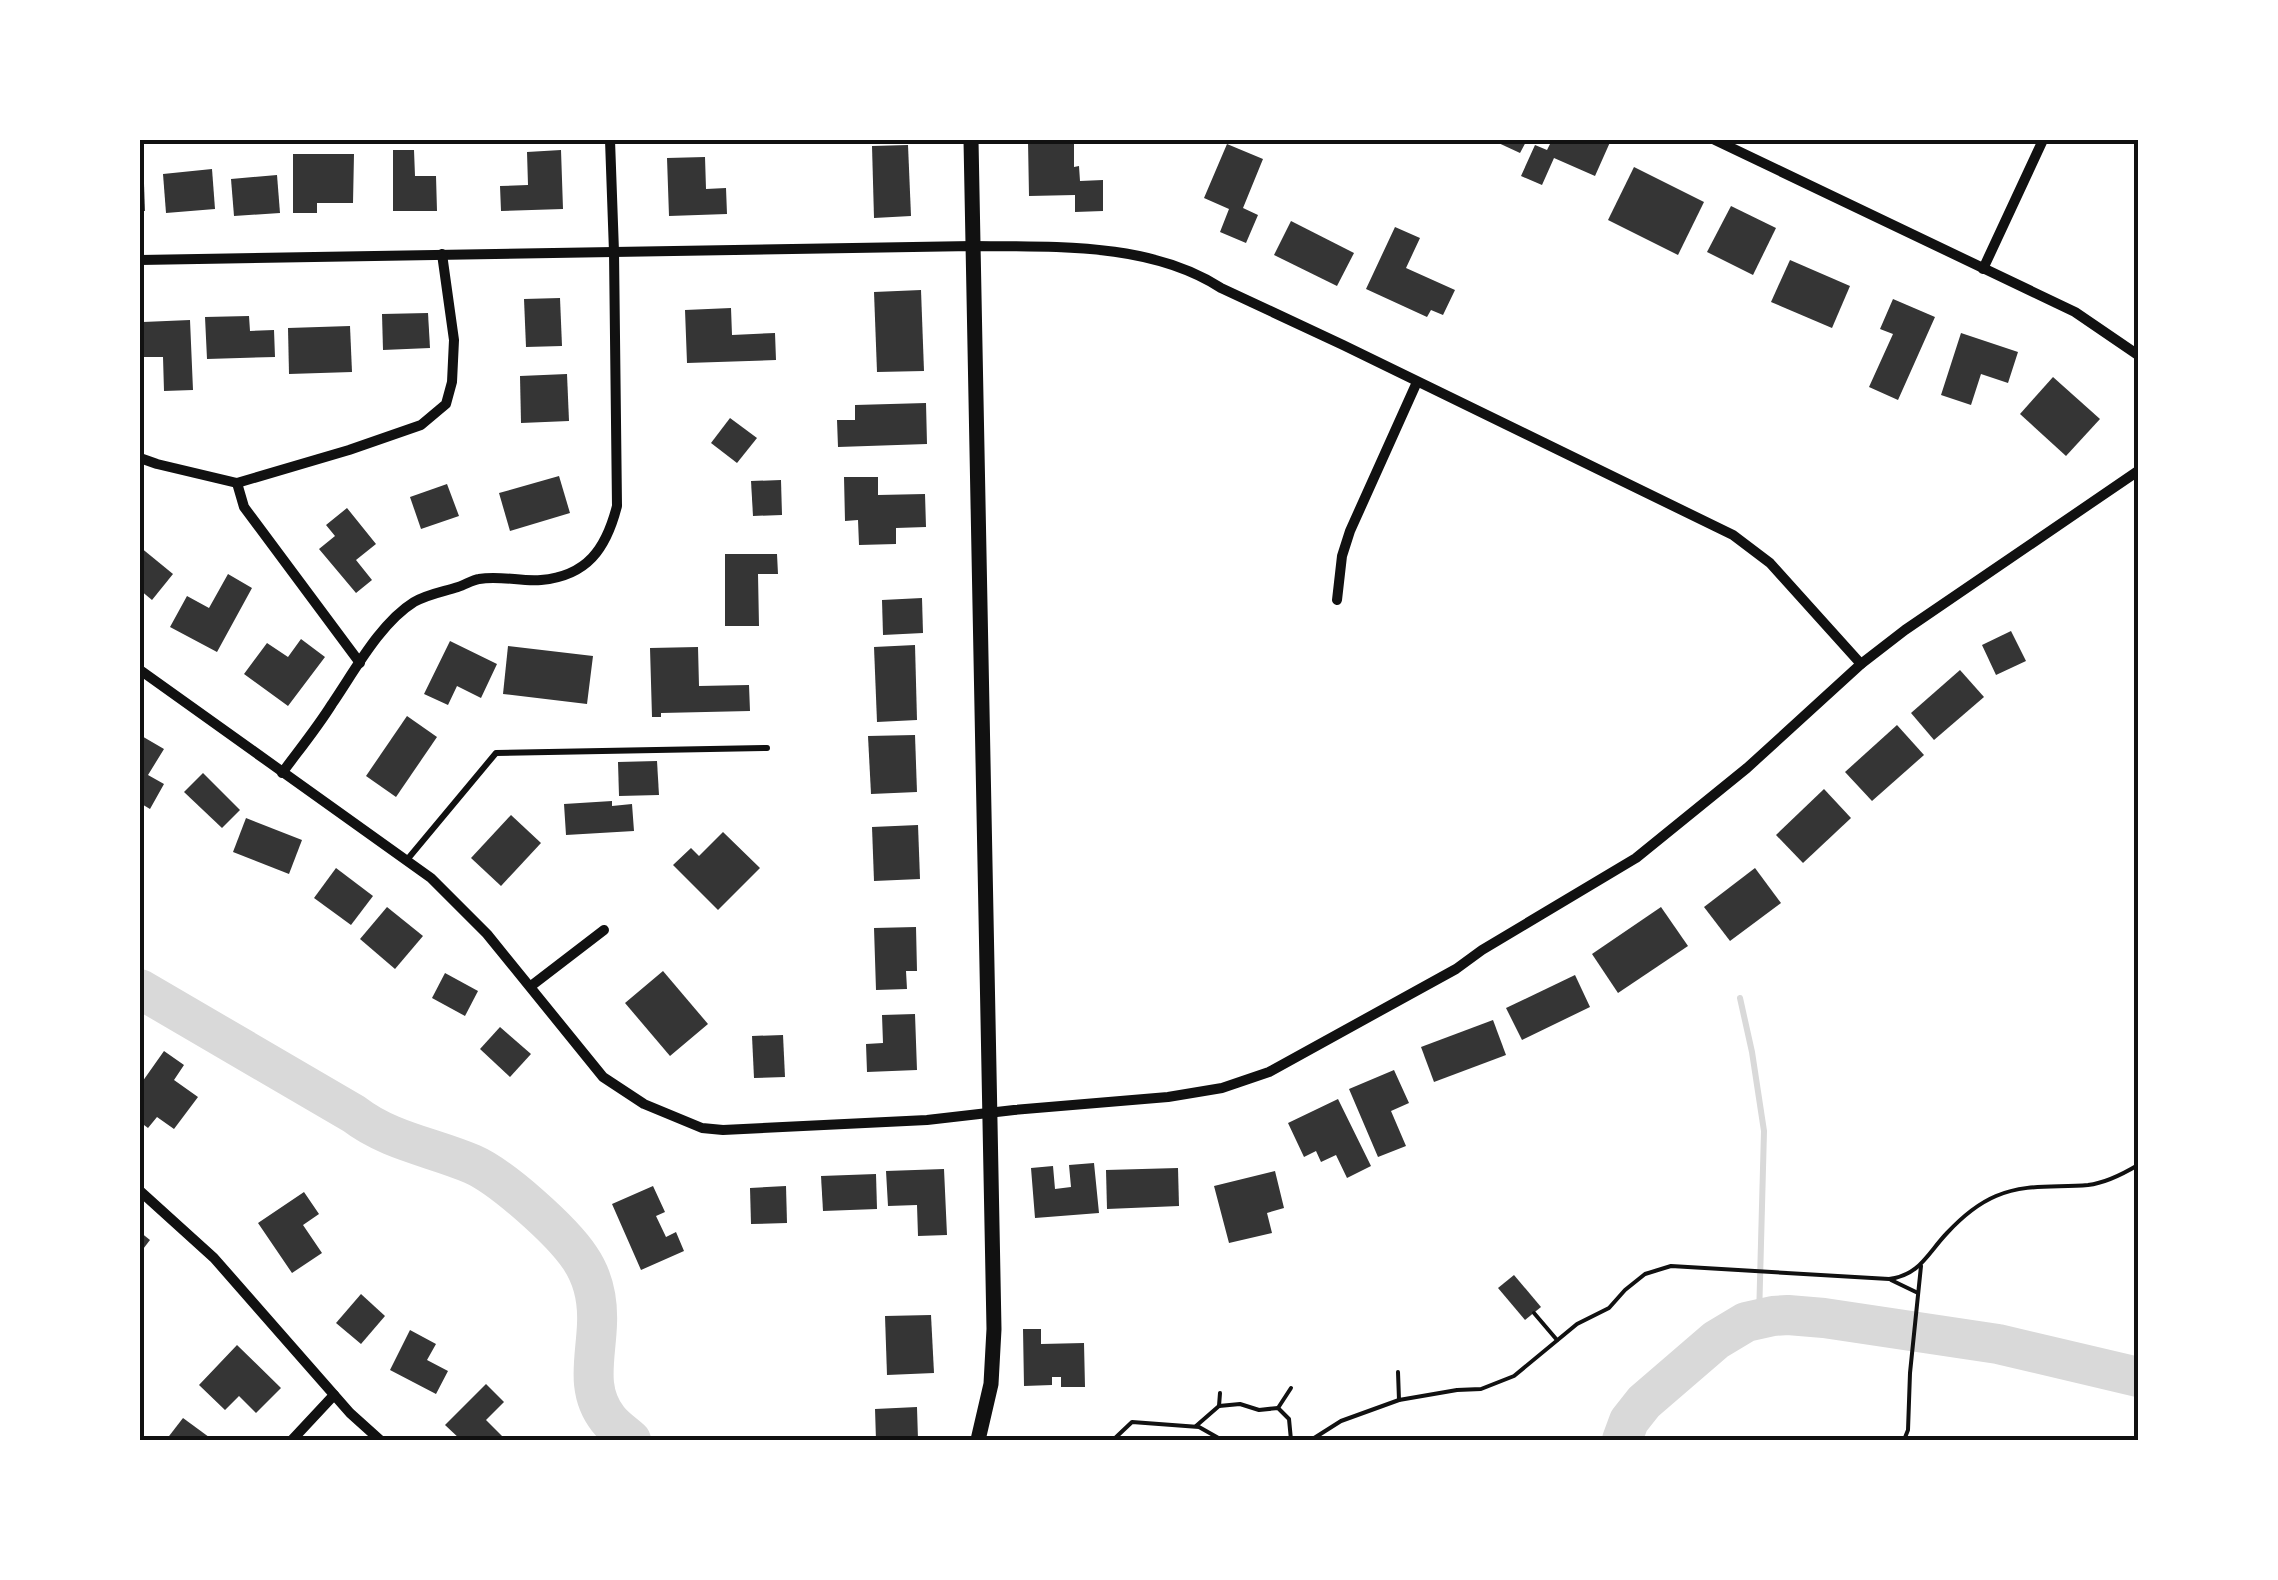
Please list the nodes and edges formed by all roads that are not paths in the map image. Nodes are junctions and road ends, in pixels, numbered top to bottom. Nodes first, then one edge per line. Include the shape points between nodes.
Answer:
1 (610, 140) edge
2 (971, 140) edge
3 (1715, 140) edge
4 (2043, 140) edge
5 (973, 246) junction
6 (614, 252) junction
7 (442, 254) junction
8 (140, 260) edge
9 (1983, 268) junction
10 (2138, 354) edge
11 (1417, 382) junction
12 (140, 458) edge
13 (2138, 471) edge
14 (238, 483) junction
15 (1337, 600) dead end
16 (360, 663) junction
17 (1861, 664) junction
18 (140, 670) edge
19 (767, 748) dead end
20 (282, 773) junction
21 (406, 861) junction
22 (604, 930) dead end
23 (531, 986) junction
24 (989, 1114) junction
25 (140, 1191) edge
26 (334, 1395) junction
27 (292, 1440) edge
28 (380, 1440) edge
29 (978, 1440) edge
30 (995, 1440) edge

1 - 6 street
2 - 5 street
3 - 9 street
4 - 9 street
5 - 6 street
5 - 11 street via 1066,247 1169,265
5 - 24 street
6 - 7 street
6 - 16 street via 616,506 597,554 562,576 478,579 412,603
7 - 8 street
7 - 14 street via 454,340 446,404 420,425
9 - 10 street via 2075,312
11 - 15 street via 1350,531
11 - 17 street via 1733,535 1770,563
12 - 14 street
13 - 17 street
14 - 16 street via 244,506
16 - 20 street
17 - 24 street via 1636,858 1269,1072 1168,1097
18 - 20 street
19 - 21 lane via 496,753
20 - 21 street
21 - 23 street via 431,878
22 - 23 street
23 - 24 street via 604,1077 644,1104 702,1128
24 - 29 street via 994,1330
25 - 26 street via 214,1258
26 - 27 street
26 - 28 street
29 - 30 lane

